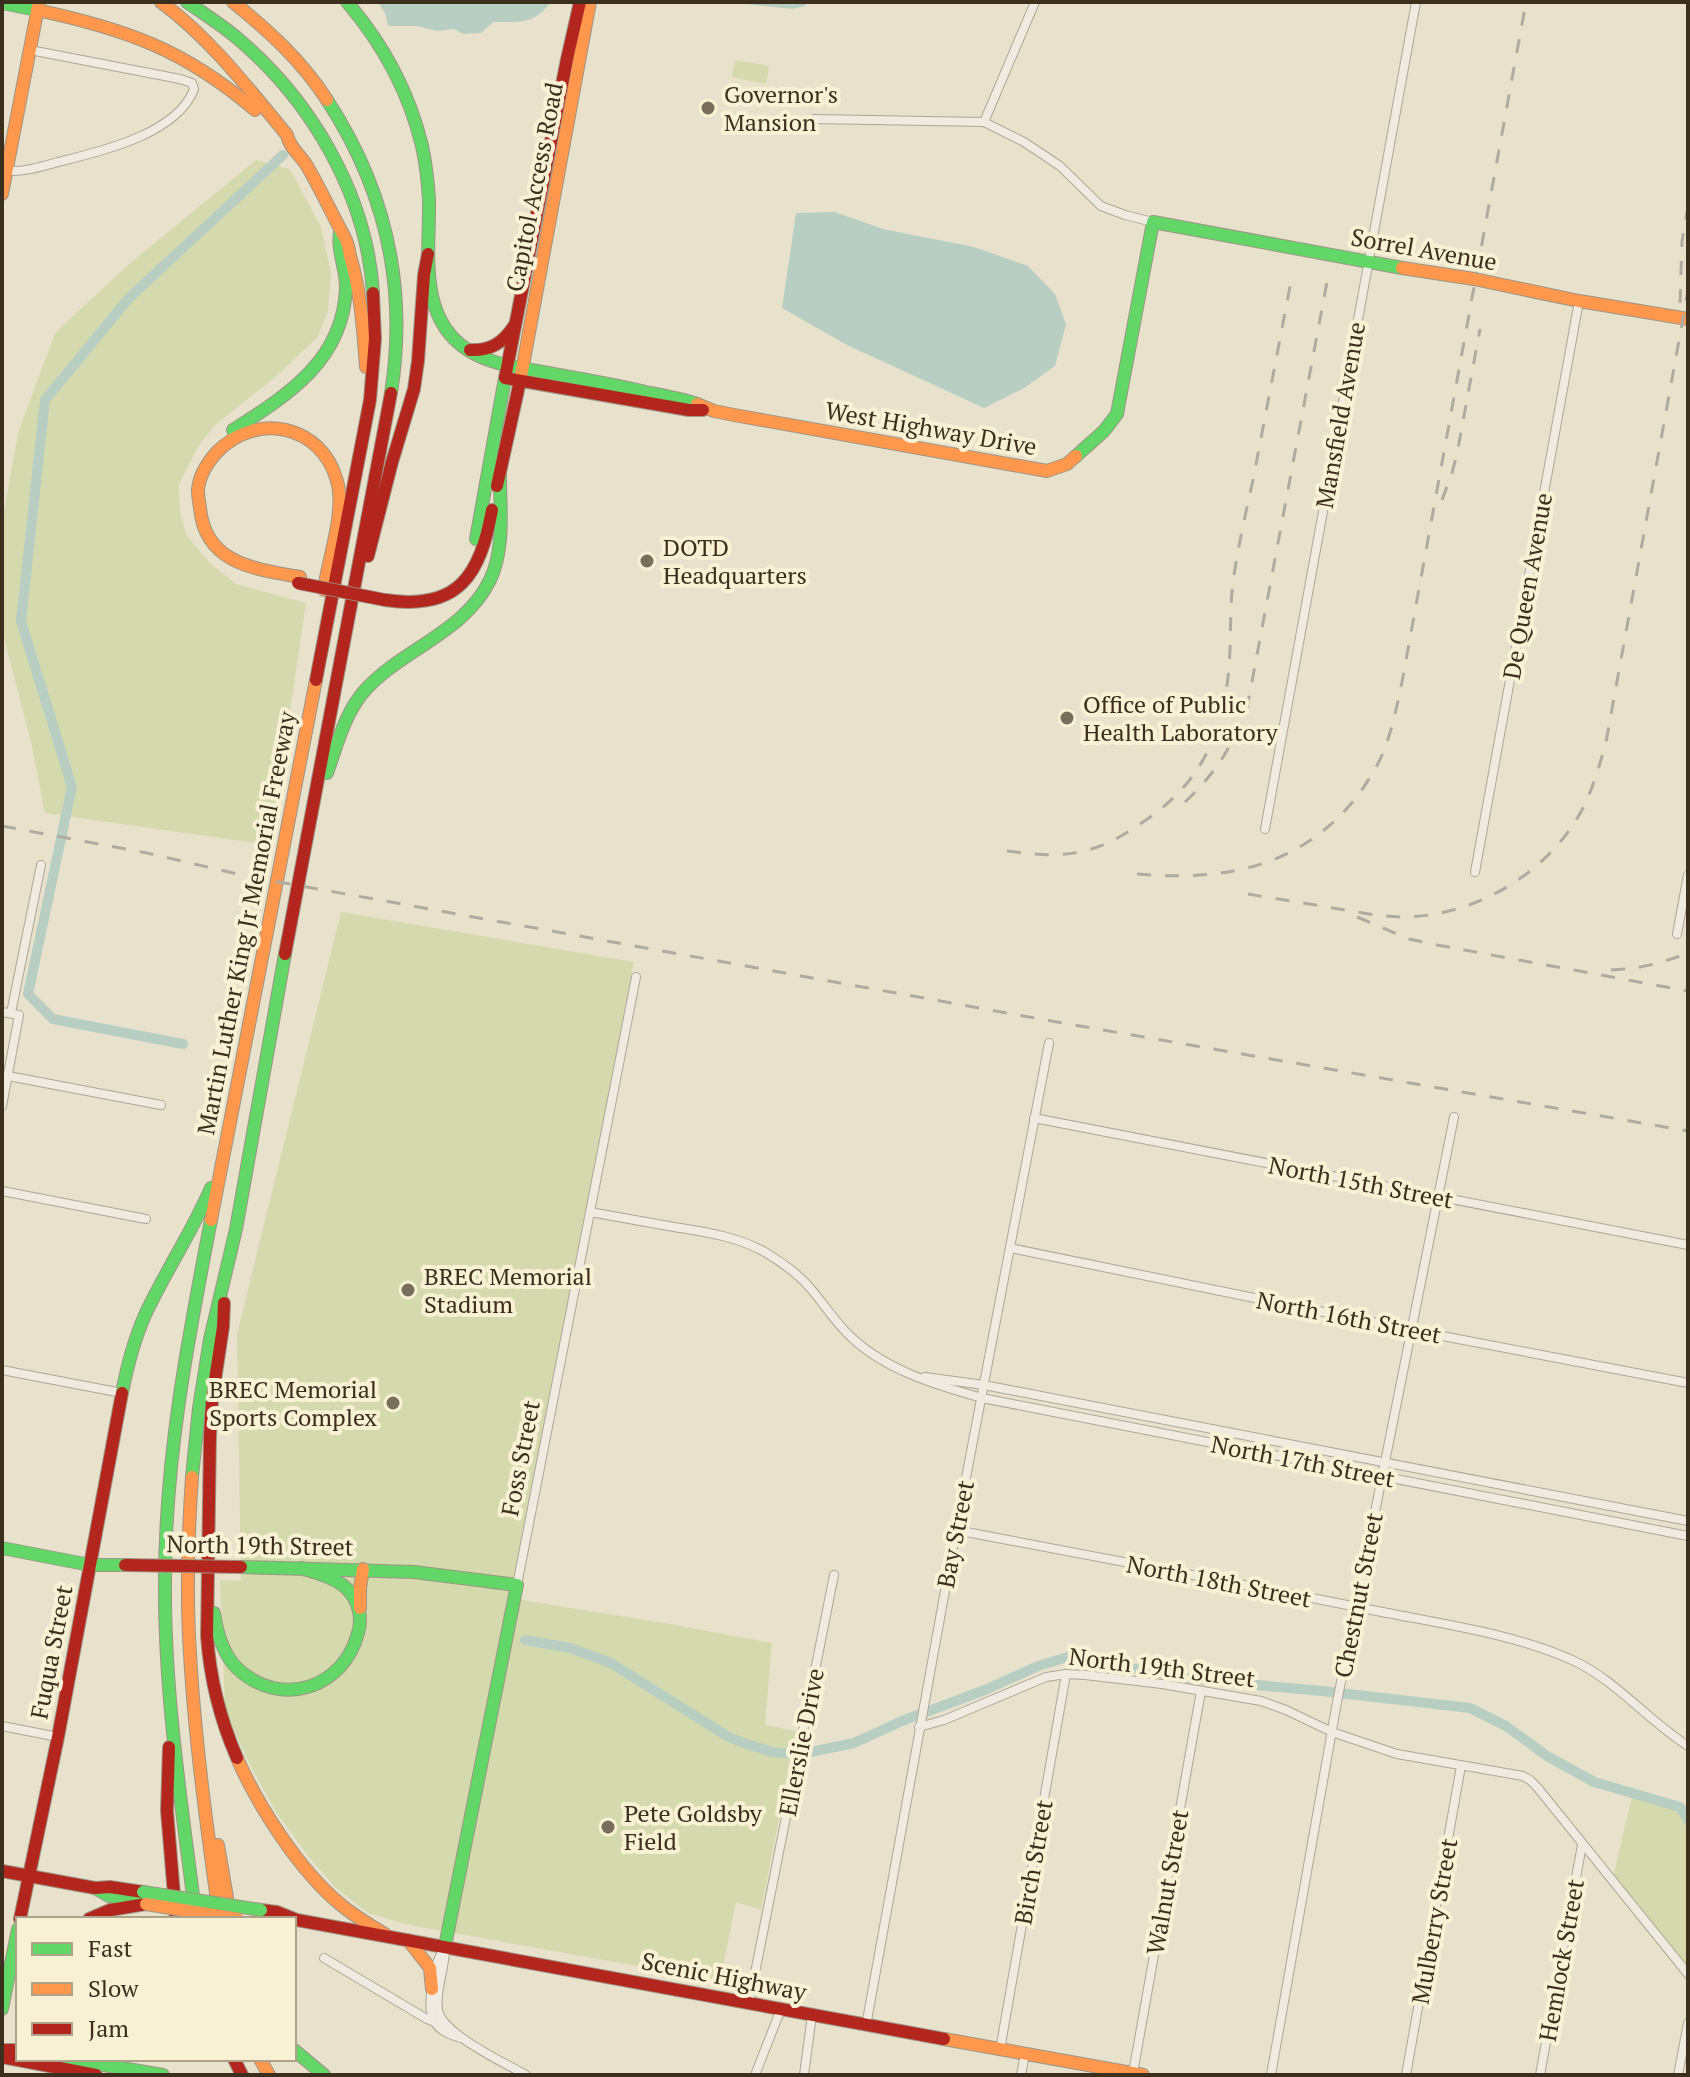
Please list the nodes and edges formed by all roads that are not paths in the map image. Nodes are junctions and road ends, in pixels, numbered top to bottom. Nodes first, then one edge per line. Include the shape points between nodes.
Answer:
1 (161, 2) edge
2 (187, 2) edge
3 (233, 2) edge
4 (347, 2) edge
5 (580, 2) edge
6 (590, 2) edge
7 (1035, 2) edge
8 (1416, 2) edge
9 (2, 3) edge
10 (38, 6) edge
11 (30, 50) junction
12 (814, 119) dead end
13 (984, 122) junction
14 (8, 133) edge
15 (288, 141) junction
16 (7, 171) junction
17 (2, 194) edge
18 (1153, 222) junction
19 (340, 232) junction
20 (428, 254) junction
21 (1368, 262) junction
22 (1579, 301) junction
23 (517, 319) junction
24 (1688, 319) edge
25 (461, 348) junction
26 (506, 372) junction
27 (521, 375) junction
28 (370, 400) junction
29 (500, 476) junction
30 (299, 580) junction
31 (386, 597) junction
32 (349, 626) junction
33 (317, 672) junction
34 (314, 806) junction
35 (1265, 829) dead end
36 (41, 865) dead end
37 (1475, 872) dead end
38 (1688, 875) edge
39 (1677, 934) dead end
40 (636, 977) dead end
41 (11, 1013) edge
42 (1049, 1043) dead end
43 (8, 1076) junction
44 (161, 1105) dead end
45 (2, 1106) edge
46 (1454, 1117) dead end
47 (1034, 1118) junction
48 (223, 1158) junction
49 (2, 1191) edge
50 (1437, 1196) junction
51 (590, 1212) junction
52 (146, 1219) dead end
53 (1688, 1245) edge
54 (1010, 1248) junction
55 (225, 1282) junction
56 (1411, 1330) junction
57 (2, 1370) edge
58 (920, 1377) junction
59 (1688, 1383) edge
60 (984, 1385) junction
61 (122, 1393) junction
62 (982, 1398) junction
63 (1131, 1413) junction
64 (1128, 1427) junction
65 (1385, 1462) junction
66 (1382, 1477) junction
67 (1523, 1489) junction
68 (1520, 1504) junction
69 (1688, 1521) edge
70 (956, 1530) junction
71 (1688, 1536) edge
72 (209, 1545) junction
73 (2, 1548) edge
74 (90, 1565) junction
75 (301, 1568) junction
76 (363, 1569) junction
77 (834, 1575) dead end
78 (517, 1585) junction
79 (1355, 1607) junction
80 (360, 1619) junction
81 (1066, 1674) junction
82 (1201, 1691) junction
83 (172, 1718) junction
84 (920, 1724) junction
85 (2, 1726) edge
86 (1332, 1732) junction
87 (58, 1737) junction
88 (1688, 1746) edge
89 (1461, 1766) junction
90 (202, 1779) junction
91 (1582, 1845) junction
92 (2, 1871) edge
93 (30, 1877) junction
94 (144, 1898) junction
95 (20, 1917) edge
96 (94, 1917) edge
97 (176, 1917) edge
98 (196, 1917) edge
99 (219, 1917) edge
100 (229, 1917) edge
101 (231, 1917) edge
102 (288, 1917) edge
103 (296, 1920) edge
104 (386, 1935) junction
105 (16, 1939) edge
106 (408, 1940) junction
107 (445, 1946) junction
108 (324, 1958) dead end
109 (1688, 1974) edge
110 (432, 1989) junction
111 (749, 2003) junction
112 (2, 2009) edge
113 (781, 2009) junction
114 (812, 2015) junction
115 (433, 2021) junction
116 (1688, 2023) edge
117 (866, 2026) junction
118 (452, 2029) junction
119 (462, 2038) junction
120 (1000, 2050) junction
121 (296, 2052) edge
122 (1025, 2054) junction
123 (23, 2061) edge
124 (80, 2061) edge
125 (1138, 2074) edge
126 (96, 2075) edge
127 (163, 2075) edge
128 (324, 2075) edge
129 (526, 2075) edge
130 (755, 2075) edge
131 (804, 2075) edge
132 (1021, 2075) edge
133 (1271, 2075) edge
134 (1406, 2075) edge
135 (1540, 2075) edge
136 (1678, 2075) edge

1 - 15 main road via 224,60
2 - 28 main road, Martin Luther King Jr Memorial Freeway via 245,44 287,87 344,178 373,281
3 - 32 main road, Martin Luther King Jr Memorial Freeway via 300,62 342,122 373,190 393,265 395,367
4 - 20 main road via 383,48 411,109 429,189
5 - 23 main road, Capitol Access Road
6 - 27 main road, Capitol Access Road
7 - 13 street
8 - 21 street, Mansfield Avenue
9 - 10 main road
10 - 11 main road
10 - 15 main road via 170,50 219,79
11 - 14 main road
11 - 16 street via 180,79 192,83 194,93 138,138 52,164
12 - 13 street
13 - 18 street via 1060,166 1101,206
14 - 16 main road
15 - 19 main road via 323,194
16 - 17 main road
18 - 21 main road, Sorrel Avenue
18 - 27 main road, West Highway Drive via 1117,414 1067,464 1047,471 689,410
19 - 28 main road via 359,288
19 - 30 main road via 346,285 330,346 289,394 212,446 198,467 191,493 196,527 220,559 243,572
20 - 25 main road via 435,314
20 - 32 main road via 414,389
21 - 22 main road, Sorrel Avenue
21 - 35 street, Mansfield Avenue
22 - 24 main road, Sorrel Avenue
22 - 37 street, De Queen Avenue
23 - 25 main road via 507,337 491,348
23 - 26 main road, Capitol Access Road
25 - 26 main road, West Highway Drive
26 - 27 main road, West Highway Drive
26 - 31 main road, Capitol Access Road via 469,562 456,579 434,593
27 - 29 main road, Capitol Access Road
28 - 33 main road, Martin Luther King Jr Memorial Freeway
29 - 31 main road via 483,548 467,579 430,601 406,604
29 - 34 main road via 497,556 487,585 458,618 360,697
30 - 31 main road
30 - 33 main road via 231,559 210,539 200,518 198,491 207,464 225,444 249,430 278,428 303,436 322,451 337,481
32 - 34 main road, Martin Luther King Jr Memorial Freeway
33 - 48 main road, Martin Luther King Jr Memorial Freeway
34 - 55 main road, Martin Luther King Jr Memorial Freeway
36 - 41 street
38 - 39 street
40 - 51 street, Foss Street
41 - 43 street
42 - 47 street, Bay Street
43 - 44 street
43 - 45 street
46 - 50 street, Chestnut Street
47 - 50 street, North 15th Street
47 - 54 street, Bay Street
48 - 61 main road, Fuqua Street via 146,1314
48 - 83 main road, Martin Luther King Jr Memorial Freeway via 183,1365 168,1493 165,1615
49 - 52 street
50 - 53 street, North 15th Street
50 - 56 street, Chestnut Street
51 - 58 street, North 17th Street via 751,1245 806,1283 857,1342
51 - 78 street, Foss Street
54 - 56 street, North 16th Street
54 - 60 street, Bay Street
55 - 72 main road via 210,1423
55 - 90 main road, Martin Luther King Jr Memorial Freeway via 202,1385 188,1535 190,1665
56 - 59 street, North 16th Street
56 - 65 street, Chestnut Street
57 - 61 street
58 - 60 street, North 17th Street
58 - 62 street, North 17th Street
60 - 62 street, Bay Street
60 - 63 street, North 17th Street
61 - 74 main road, Fuqua Street
62 - 64 street, North 17th Street
62 - 70 street, Bay Street
63 - 64 street
63 - 65 street, North 17th Street
64 - 66 street, North 17th Street
65 - 66 street, Chestnut Street
65 - 67 street, North 17th Street
66 - 68 street, North 17th Street
66 - 79 street, Chestnut Street
67 - 68 street
67 - 69 street, North 17th Street
68 - 71 street, North 17th Street
70 - 79 street, North 18th Street
70 - 84 street, Bay Street
72 - 80 main road via 218,1633 235,1666 257,1682 291,1690 325,1681 351,1655
72 - 104 main road via 210,1668 240,1765 275,1827 318,1883
73 - 74 main road, North 19th Street
74 - 75 main road, North 19th Street, bridge
74 - 87 main road, Fuqua Street
75 - 76 main road, North 19th Street
75 - 80 main road via 341,1584 355,1599
76 - 78 main road, North 19th Street
76 - 80 main road
77 - 111 street, Ellerslie Drive
78 - 107 main road, Foss Street
79 - 86 street, Chestnut Street
79 - 88 street, North 18th Street via 1476,1631 1560,1655 1594,1672
81 - 82 street, North 19th Street
81 - 84 street, North 19th Street
81 - 120 street, Birch Street
82 - 86 street, North 19th Street via 1269,1704
82 - 125 street, Walnut Street
83 - 97 main road via 166,1804
83 - 98 main road, Martin Luther King Jr Memorial Freeway
84 - 117 street, Bay Street
85 - 87 street
86 - 89 street, North 19th Street via 1397,1754
86 - 133 street, Chestnut Street
87 - 93 main road, Fuqua Street
89 - 91 street, North 19th Street via 1530,1780
89 - 134 street, Mulberry Street
90 - 99 main road, Martin Luther King Jr Memorial Freeway
90 - 101 main road
91 - 109 street, North 19th Street
91 - 135 street, Hemlock Street
92 - 93 main road, Scenic Highway
93 - 94 main road, Scenic Highway via 95,1888 109,1896
93 - 95 main road, Fuqua Street
94 - 96 main road
94 - 100 main road, Scenic Highway, bridge
94 - 102 main road, Scenic Highway, bridge
103 - 104 main road, Scenic Highway
104 - 106 main road, Scenic Highway
105 - 112 main road
106 - 107 main road, Scenic Highway
106 - 110 main road via 430,1968
107 - 110 street
107 - 111 main road, Scenic Highway
107 - 118 street via 437,2007
108 - 115 street
110 - 115 street
111 - 113 main road, Scenic Highway
113 - 114 main road, Scenic Highway
113 - 130 street
114 - 117 main road, Scenic Highway
114 - 131 street
115 - 118 street
115 - 119 street
116 - 136 street
117 - 120 main road, Scenic Highway
118 - 119 street
119 - 129 street
120 - 122 main road, Scenic Highway
121 - 128 main road
122 - 125 main road, Scenic Highway
122 - 132 street
123 - 126 main road
124 - 127 main road

